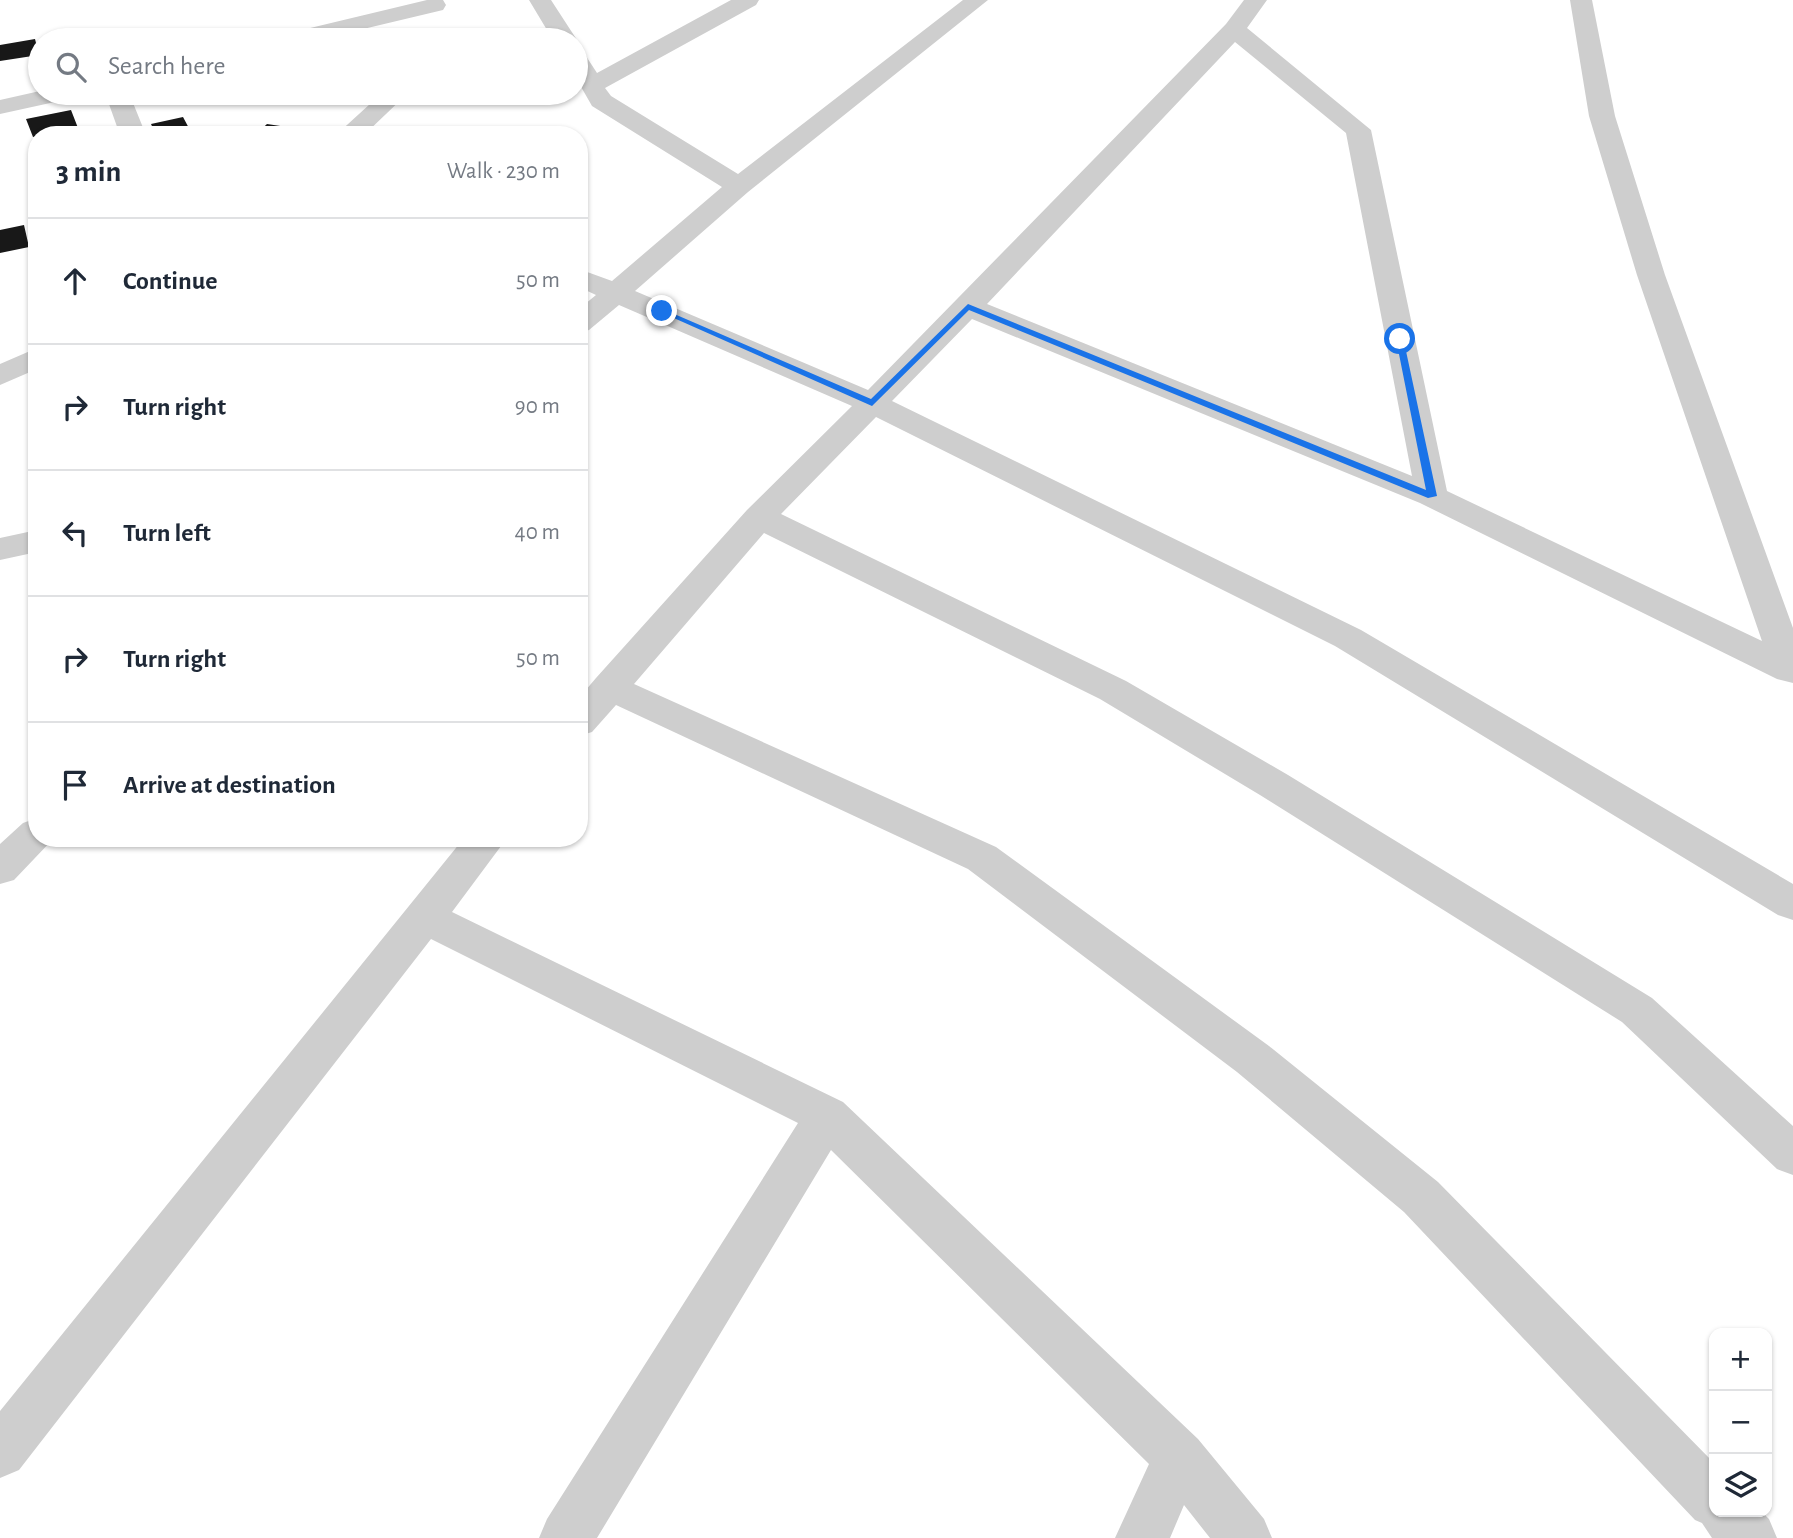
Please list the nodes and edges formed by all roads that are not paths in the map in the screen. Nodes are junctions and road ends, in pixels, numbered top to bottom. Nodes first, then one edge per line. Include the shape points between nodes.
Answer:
1 (540, 0) edge
2 (748, 0) edge
3 (977, 0) edge
4 (1256, 0) edge
5 (1581, 0) edge
6 (435, 5) dead end
7 (386, 17) junction
8 (340, 28) edge
9 (390, 28) edge
10 (558, 28) edge
11 (1234, 29) junction
12 (588, 78) edge
13 (592, 85) junction
14 (28, 101) edge
15 (122, 105) edge
16 (383, 105) edge
17 (0, 107) edge
18 (130, 126) edge
19 (359, 126) edge
20 (739, 186) junction
21 (588, 280) edge
22 (615, 291) junction
23 (968, 307) junction
24 (588, 316) edge
25 (28, 362) edge
26 (0, 376) edge
27 (872, 403) junction
28 (1432, 496) junction
29 (759, 517) junction
30 (1791, 671) edge
31 (609, 687) junction
32 (588, 712) edge
33 (28, 842) edge
34 (480, 847) edge
35 (0, 869) edge
36 (1793, 904) edge
37 (424, 917) junction
38 (827, 1116) junction
39 (1793, 1155) edge
40 (0, 1452) edge
41 (1179, 1457) junction
42 (1709, 1496) edge
43 (1729, 1517) edge
44 (566, 1538) edge
45 (1142, 1538) edge
46 (1245, 1538) edge
47 (1750, 1538) edge

1 - 10 street
2 - 13 street
3 - 20 street
4 - 11 street
5 - 30 street via 1602,116 1647,262
6 - 7 street
7 - 8 street
7 - 9 street
11 - 23 street
11 - 28 street via 1358,130
12 - 13 street
13 - 20 street via 600,101
14 - 17 street
15 - 18 street
16 - 19 street
20 - 22 street
21 - 22 street
22 - 24 street
22 - 27 street
23 - 27 street
23 - 28 street
25 - 26 street
27 - 29 street
27 - 36 street via 1348,638
28 - 30 street
29 - 31 street
29 - 39 street via 1113,690 1274,785 1637,1010
31 - 32 street
31 - 42 street via 982,858 1253,1059 1421,1197
33 - 35 street
34 - 37 street
37 - 38 street
37 - 40 street
38 - 41 street
38 - 44 street
41 - 45 street
41 - 46 street
43 - 47 street

